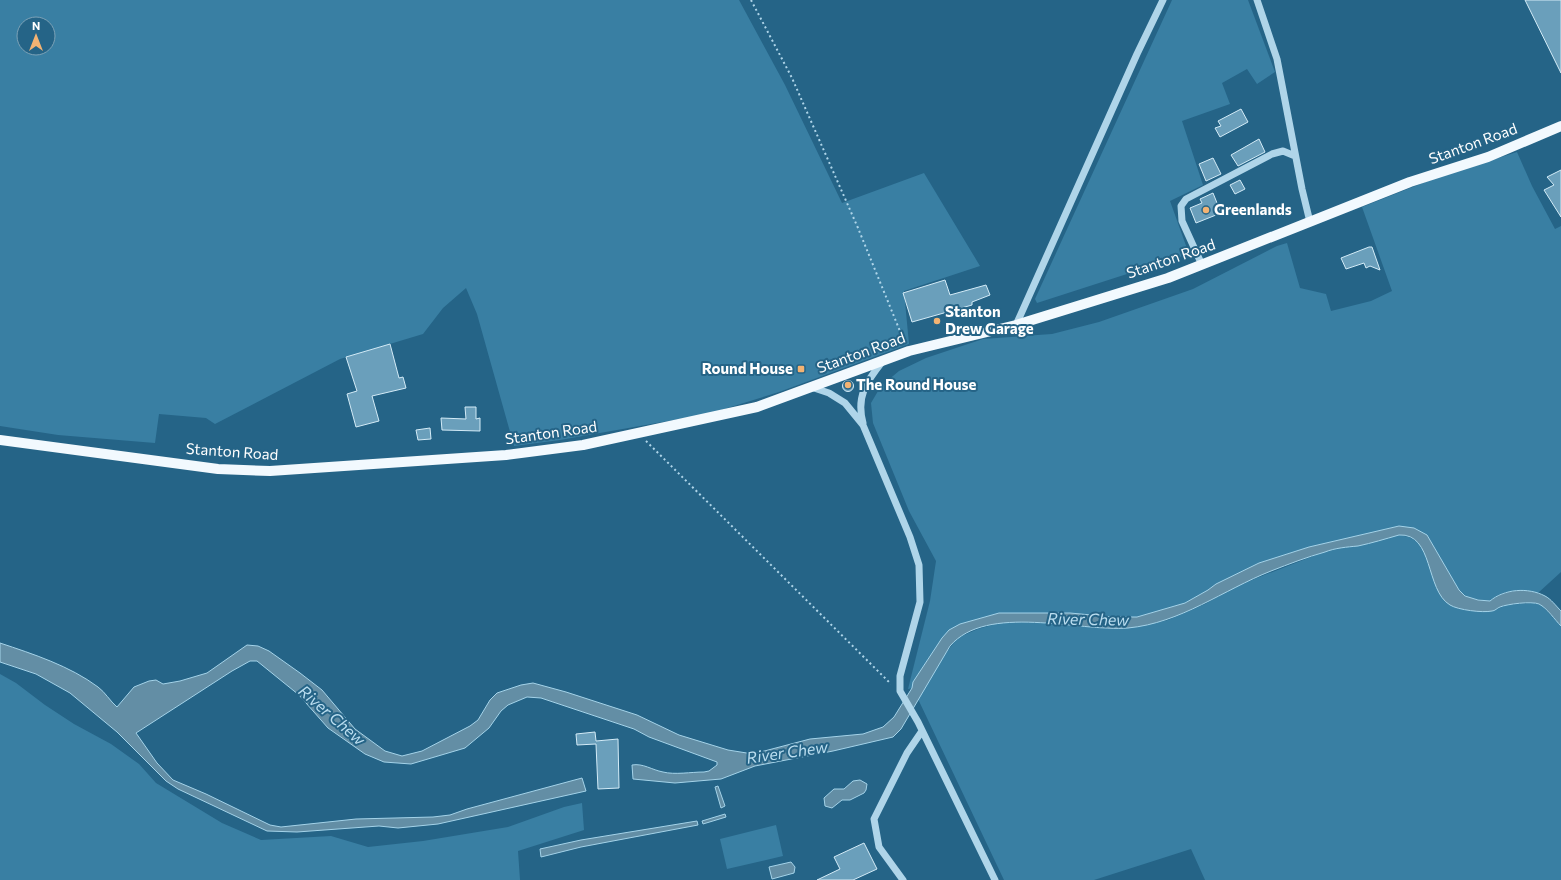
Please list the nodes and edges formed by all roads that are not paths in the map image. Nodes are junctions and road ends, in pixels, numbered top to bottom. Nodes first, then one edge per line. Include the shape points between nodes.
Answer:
1 (1163, 0) edge
2 (1257, 0) edge
3 (1561, 126) edge
4 (1295, 156) junction
5 (1310, 222) junction
6 (1202, 265) junction
7 (1016, 325) junction
8 (884, 360) junction
9 (811, 387) junction
10 (864, 425) junction
11 (0, 440) edge
12 (922, 731) junction
13 (903, 880) edge
14 (995, 880) edge

1 - 7 street
2 - 4 street via 1277,59
3 - 5 main road, Stanton Road via 1488,157 1410,182
4 - 5 street
4 - 6 street via 1283,151 1272,154 1186,199 1181,206 1182,221
5 - 6 main road, Stanton Road
6 - 7 main road, Stanton Road
7 - 8 main road, Stanton Road via 909,351
8 - 9 main road, Stanton Road
8 - 10 street via 870,377 862,395 859,408
9 - 10 street via 829,393 845,403
9 - 11 main road, Stanton Road via 757,407 583,445 506,455 348,467 270,471 218,469
10 - 12 street via 919,565 920,602 900,676 900,688
12 - 13 street via 907,753 874,819 878,847
12 - 14 street

